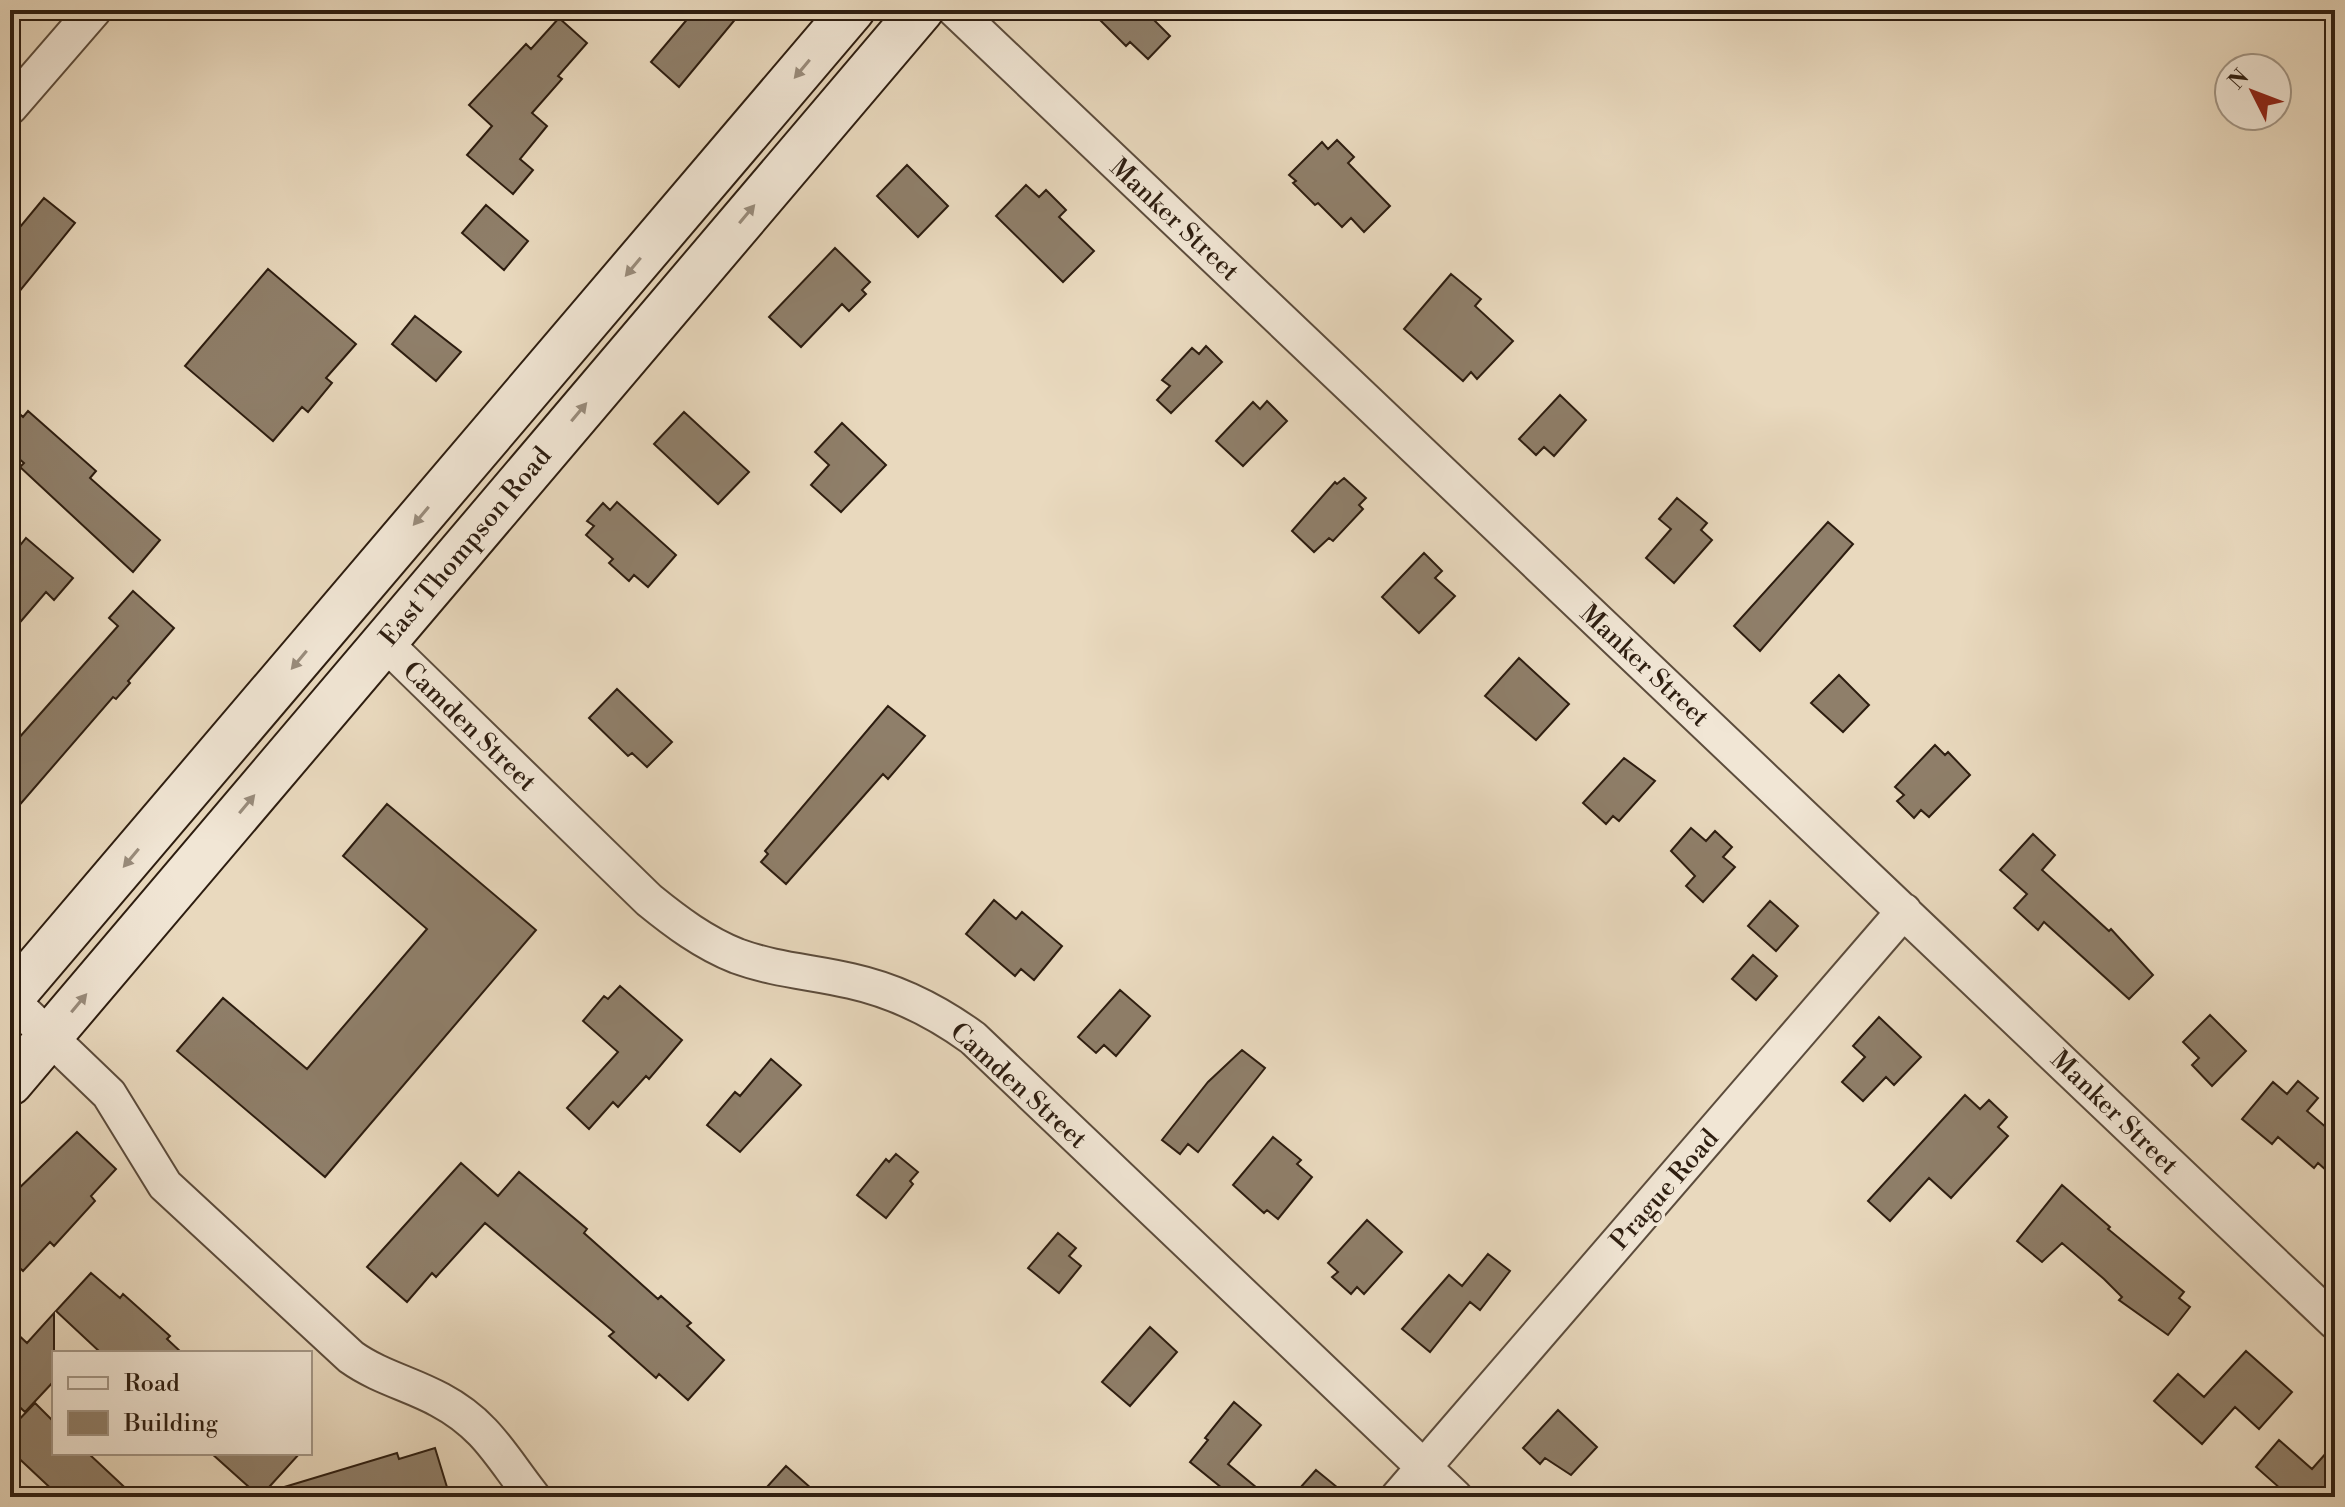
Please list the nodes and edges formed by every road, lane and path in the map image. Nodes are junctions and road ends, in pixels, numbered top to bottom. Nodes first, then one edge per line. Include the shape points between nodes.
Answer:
1 (94, 10) edge
2 (852, 10) edge
3 (921, 10) edge
4 (955, 10) edge
5 (10, 107) edge
6 (349, 601) junction
7 (384, 642) junction
8 (1904, 911) junction
9 (23, 1012) edge
10 (10, 1083) edge
11 (2335, 1322) edge
12 (1424, 1467) junction
13 (533, 1497) edge
14 (1398, 1497) edge
15 (1455, 1497) edge

1 - 5 street
2 -> 6 main road, East Thompson Road
7 -> 3 main road, East Thompson Road
4 - 8 street, Manker Street
6 - 7 main road
6 -> 9 main road, East Thompson Road
9 -> 7 main road, East Thompson Road
7 - 12 street, Camden Street via 649,900 684,927 765,965 884,989 973,1038
8 - 11 street, Manker Street
8 - 12 street, Prague Road
9 - 10 main road, East Thompson Road
9 - 13 street via 109,1094 165,1185 351,1357 443,1402 478,1426 505,1454
12 - 14 street, Prague Road
12 - 15 street, Camden Street

